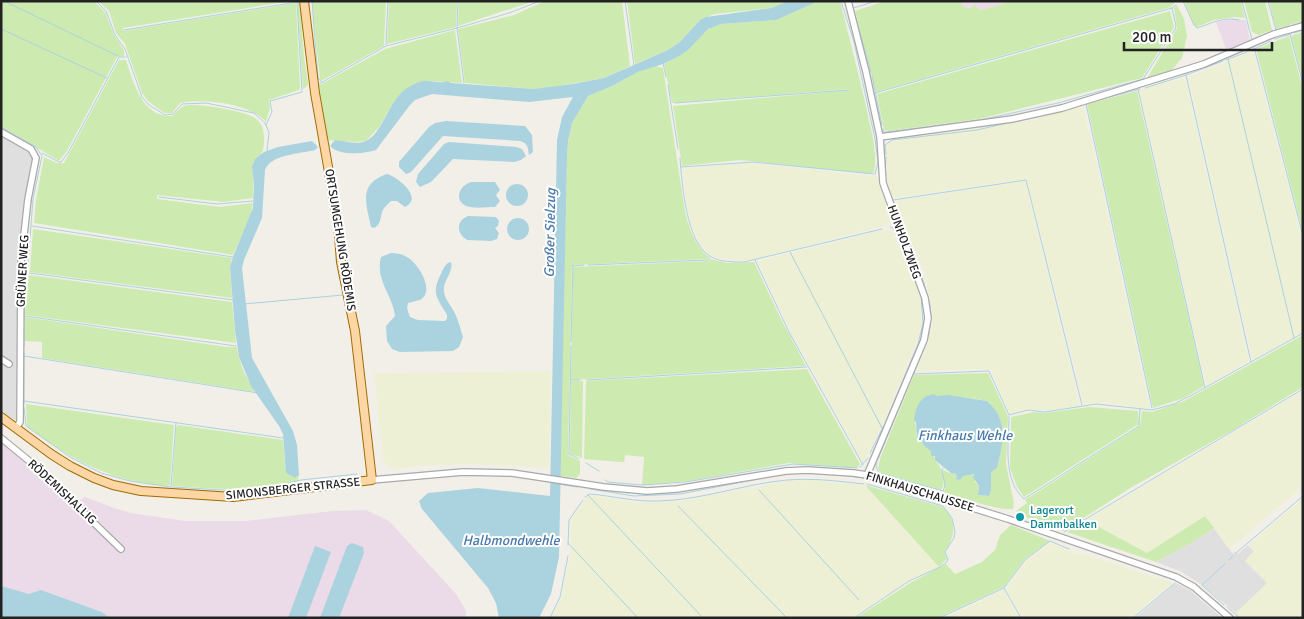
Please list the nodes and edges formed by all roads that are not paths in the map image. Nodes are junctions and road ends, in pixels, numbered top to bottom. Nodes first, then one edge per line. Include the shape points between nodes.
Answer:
1 (304, 1) edge
2 (848, 1) edge
3 (1303, 26) edge
4 (1, 132) edge
5 (880, 137) junction
6 (1, 359) edge
7 (8, 364) dead end
8 (1, 416) edge
9 (16, 428) junction
10 (1, 438) edge
11 (867, 475) junction
12 (544, 477) joint
13 (372, 480) junction
14 (121, 548) dead end
15 (1230, 618) edge

1 - 13 main road, ORTSUMGEHUNG RÖDEMIS via 315,93 338,222 341,262 355,332
2 - 5 street, HUNHOLZWEG
3 - 5 street via 1274,34 1204,64 1062,108 1012,119
4 - 9 street, GRÜNER WEG via 31,149 36,158 21,262 20,422
5 - 11 street, HUNHOLZWEG via 882,183 925,298 928,318 924,340
6 - 7 street
8 - 9 main road, SIMONSBERGER STRASSE
9 - 13 main road, SIMONSBERGER STRASSE via 70,466 113,485 141,491 233,497
10 - 14 street, RÖDEMISHALLIG
11 - 12 street, FINKHAUSCHAUSSEE via 786,471 647,491
11 - 15 street, FINKHAUSCHAUSSEE via 1176,577 1194,587
12 - 13 street, SIMONSBERGER STRASSE via 463,472

